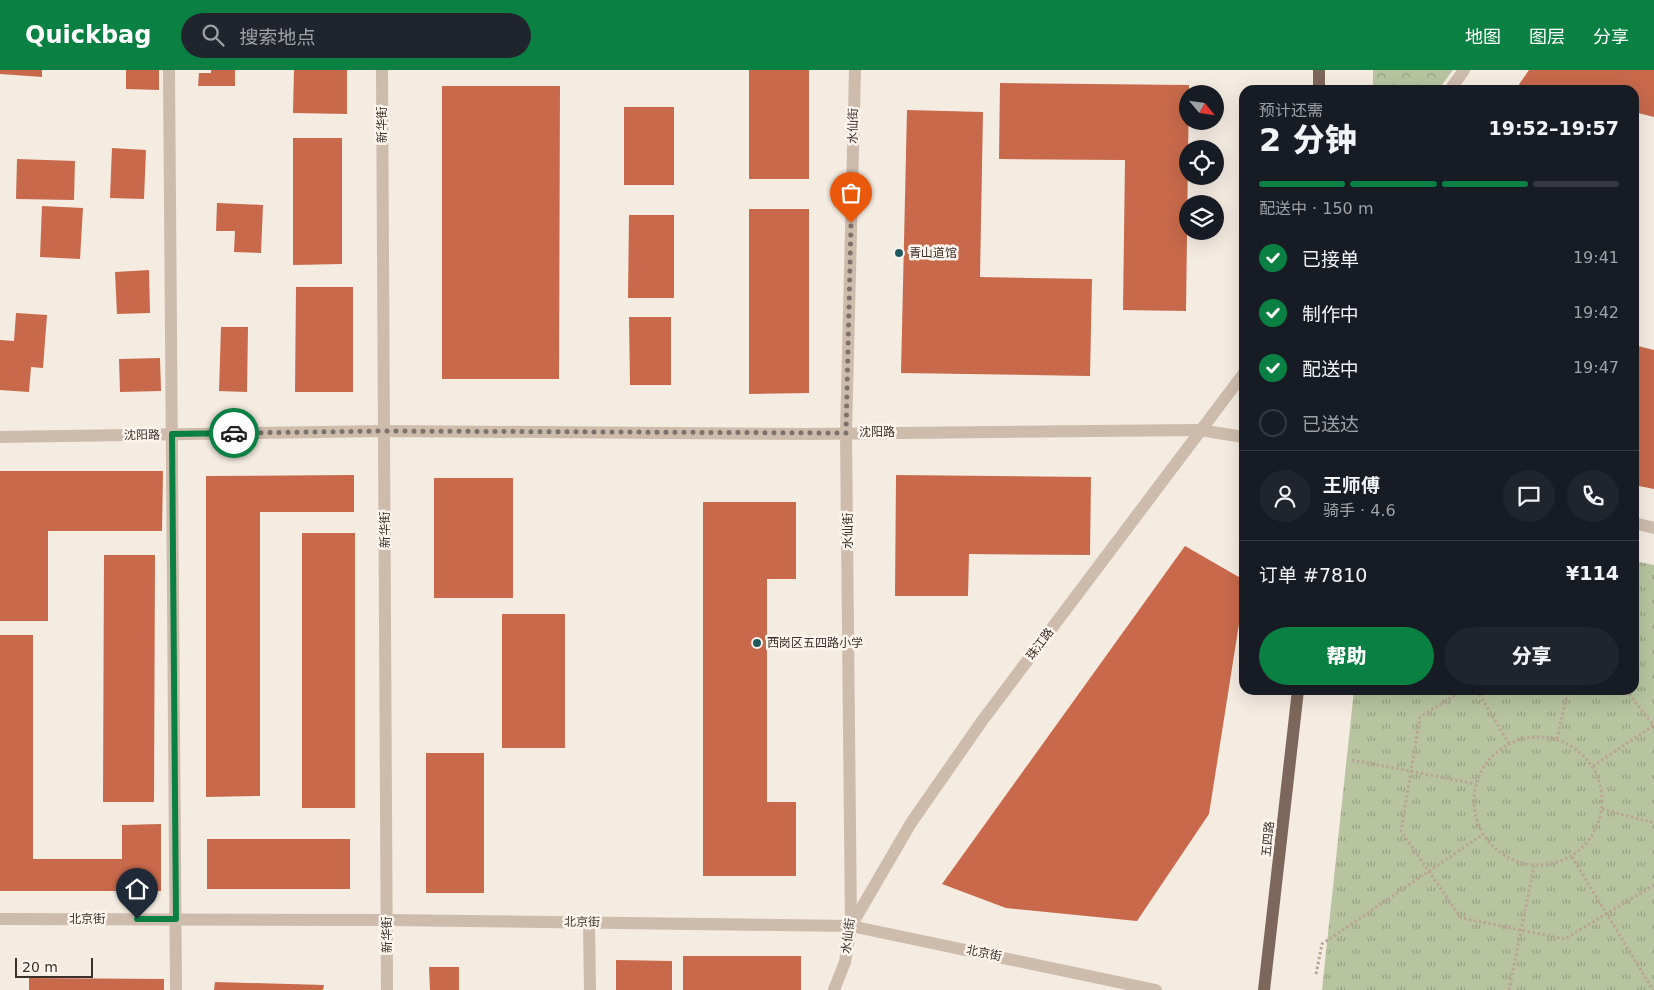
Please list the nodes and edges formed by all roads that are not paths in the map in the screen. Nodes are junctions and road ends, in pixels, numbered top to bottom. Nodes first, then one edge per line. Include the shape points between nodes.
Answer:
1 (169, 70) edge
2 (382, 70) edge
3 (855, 70) edge
4 (1319, 70) edge
5 (1464, 70) edge
6 (1319, 85) edge
7 (1454, 85) edge
8 (1239, 379) edge
9 (1199, 430) junction
10 (385, 431) junction
11 (846, 433) junction
12 (172, 434) junction
13 (1239, 436) edge
14 (0, 437) edge
15 (1639, 524) edge
16 (1654, 528) edge
17 (1297, 695) edge
18 (0, 919) edge
19 (176, 919) junction
20 (387, 920) junction
21 (589, 922) junction
22 (851, 926) junction
23 (176, 990) edge
24 (387, 990) edge
25 (590, 990) edge
26 (834, 990) edge
27 (1156, 990) edge
28 (1264, 990) edge

1 - 12 street
2 - 10 street, 新华街
3 - 11 street, 水仙街
4 - 6 main road
5 - 7 street
8 - 9 street, 珠江路
9 - 11 street, 沈阳路
9 - 13 street, 沈阳路
9 - 22 street, 珠江路 via 911,823
10 - 11 street, 沈阳路
10 - 12 street, 沈阳路
10 - 20 street, 新华街
11 - 22 street, 水仙街
12 - 14 street, 沈阳路
12 - 19 street
15 - 16 street
17 - 28 main road, 五四路
18 - 19 street, 北京街
19 - 20 street, 北京街
19 - 23 street
20 - 21 street, 北京街
20 - 24 street, 新华街
21 - 22 street, 北京街
21 - 25 street
22 - 26 street, 水仙街 via 845,962
22 - 27 street, 北京街

